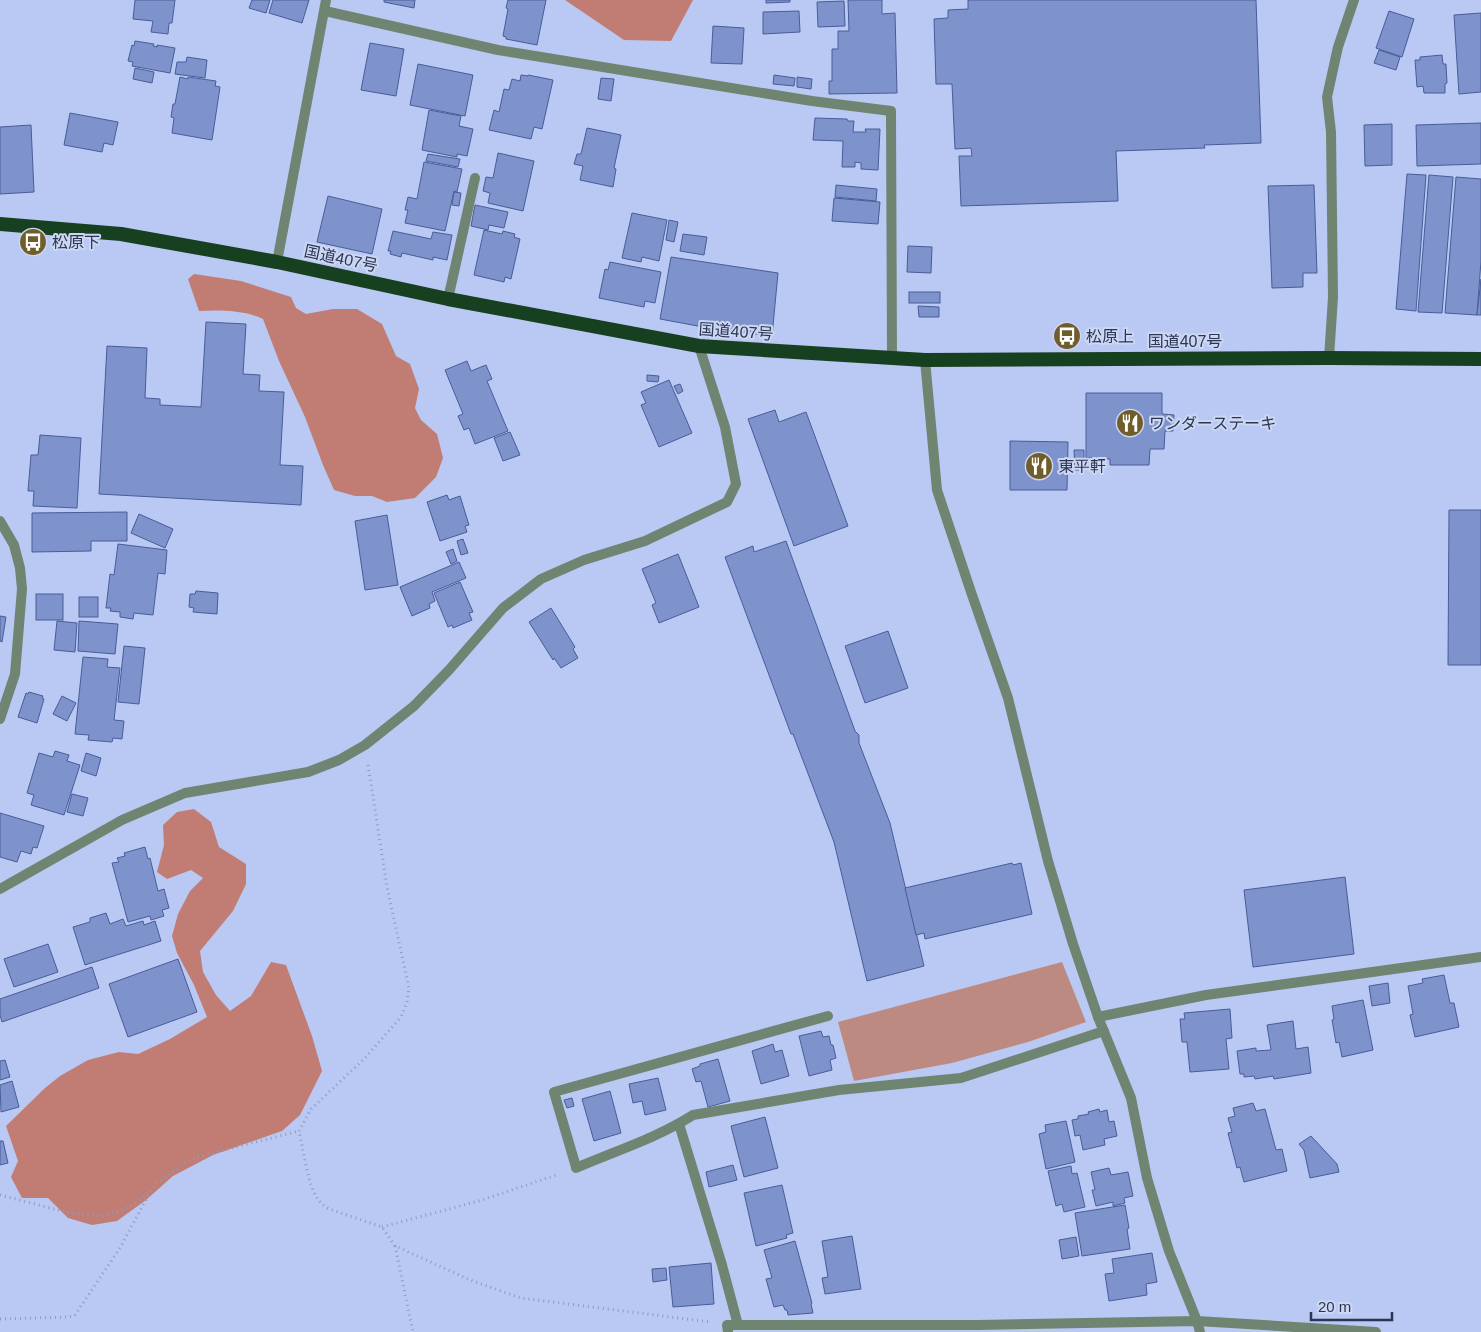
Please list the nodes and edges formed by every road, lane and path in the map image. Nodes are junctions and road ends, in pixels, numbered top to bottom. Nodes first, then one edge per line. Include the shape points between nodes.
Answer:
1 (326, 0) edge
2 (1354, 0) edge
3 (325, 11) junction
4 (475, 178) dead end
5 (0, 224) edge
6 (277, 262) junction
7 (448, 299) junction
8 (699, 346) junction
9 (892, 358) junction
10 (1329, 358) junction
11 (1481, 359) edge
12 (925, 360) junction
13 (0, 521) edge
14 (0, 719) edge
15 (365, 744) junction
16 (0, 889) edge
17 (1481, 957) edge
18 (828, 1016) dead end
19 (1098, 1017) junction
20 (1104, 1031) junction
21 (679, 1124) junction
22 (299, 1131) junction
23 (576, 1168) junction
24 (150, 1192) junction
25 (0, 1195) edge
26 (382, 1226) junction
27 (395, 1246) junction
28 (0, 1319) edge
29 (1197, 1321) junction
30 (738, 1325) junction
31 (727, 1328) edge
32 (962, 1328) edge
33 (413, 1332) edge
34 (1200, 1332) edge
35 (1376, 1332) edge

1 - 3 street
2 - 10 street via 1326,97 1332,161 1333,297
3 - 6 street
3 - 9 street via 498,50 891,111
4 - 7 street
5 - 6 highway, 国道407号 via 121,234
6 - 7 highway, 国道407号
7 - 8 highway, 国道407号
8 - 9 highway, 国道407号
8 - 15 street via 725,427 736,484 727,502 645,541 584,560 541,578 503,608 414,706
9 - 12 highway, 国道407号
10 - 11 highway, 国道407号
10 - 12 highway, 国道407号
12 - 19 street via 937,490 1008,698 1048,861
13 - 14 street via 14,545 22,589 15,674
15 - 16 street via 339,760 308,772 185,793 122,820
15 - 22 path via 387,887 409,988 407,1002 401,1018 364,1059 311,1109
17 - 19 street via 1206,995
18 - 23 street via 554,1092
19 - 20 street
20 - 21 street via 961,1078 839,1090 693,1115
20 - 29 street via 1130,1098 1147,1178 1169,1251
21 - 23 street
21 - 30 street
22 - 24 path via 191,1159 157,1183
22 - 26 path via 312,1188 322,1205
23 - 26 path via 482,1200
24 - 25 path via 120,1211 101,1216 74,1214
24 - 28 path via 120,1248 74,1315
26 - 27 path
27 - 31 path via 470,1280 521,1298
27 - 33 path
29 - 32 street
29 - 34 street
29 - 35 street
30 - 31 street
30 - 32 street

